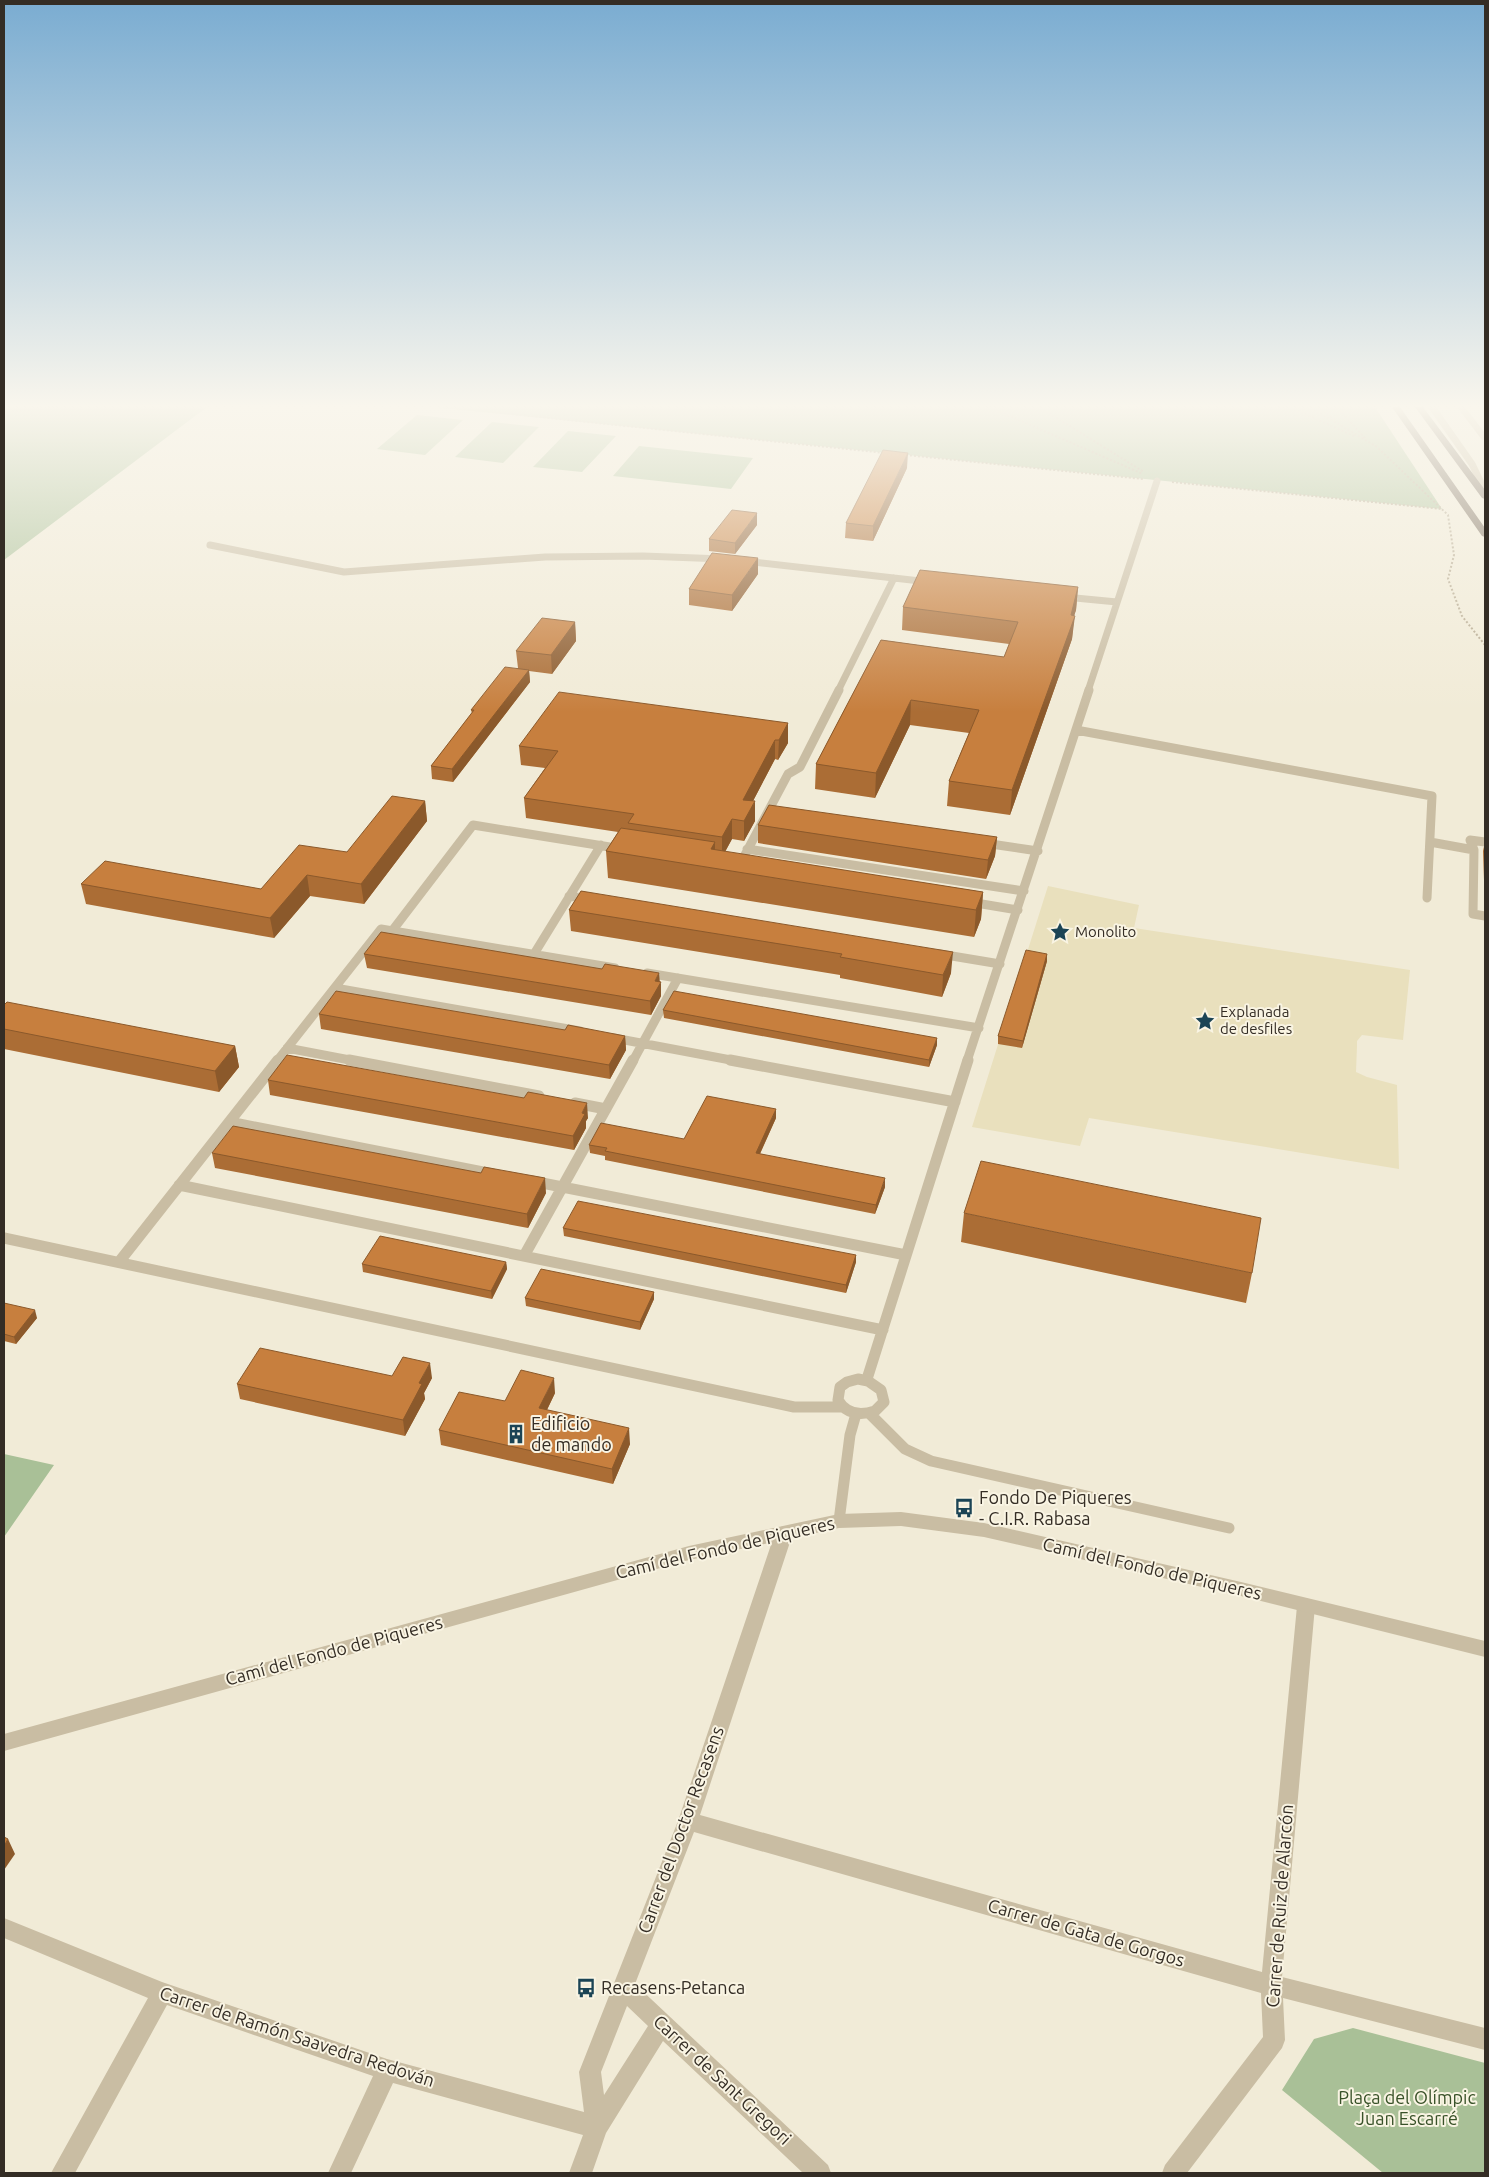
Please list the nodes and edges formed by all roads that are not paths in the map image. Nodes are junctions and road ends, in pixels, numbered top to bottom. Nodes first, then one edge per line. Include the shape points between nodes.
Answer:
1 (1148, 509) edge
2 (1467, 509) edge
3 (1485, 534) edge
4 (210, 545) dead end
5 (727, 559) edge
6 (737, 560) edge
7 (894, 578) junction
8 (933, 582) edge
9 (1059, 596) edge
10 (1116, 602) junction
11 (1076, 730) junction
12 (767, 812) junction
13 (777, 813) edge
14 (970, 841) edge
15 (1430, 842) junction
16 (1485, 842) edge
17 (601, 845) junction
18 (630, 850) edge
19 (747, 850) junction
20 (1474, 850) junction
21 (1038, 851) junction
22 (728, 865) edge
23 (738, 866) junction
24 (748, 868) edge
25 (1024, 891) junction
26 (569, 896) junction
27 (1428, 898) dead end
28 (598, 900) edge
29 (960, 901) edge
30 (1018, 910) junction
31 (1485, 916) edge
32 (392, 931) junction
33 (932, 953) edge
34 (534, 954) junction
35 (1000, 964) junction
36 (678, 978) junction
37 (335, 988) junction
38 (979, 1028) junction
39 (642, 1042) junction
40 (287, 1048) junction
41 (548, 1098) edge
42 (567, 1102) edge
43 (954, 1102) junction
44 (606, 1109) junction
45 (229, 1122) junction
46 (180, 1185) junction
47 (564, 1188) junction
48 (4, 1238) edge
49 (906, 1255) junction
50 (524, 1256) junction
51 (119, 1262) junction
52 (882, 1330) junction
53 (867, 1380) junction
54 (841, 1407) junction
55 (869, 1413) junction
56 (856, 1414) junction
57 (839, 1521) junction
58 (1229, 1528) dead end
59 (784, 1533) junction
60 (1306, 1606) junction
61 (1485, 1649) edge
62 (4, 1743) edge
63 (688, 1822) junction
64 (4, 1928) edge
65 (1271, 1985) junction
66 (622, 1988) junction
67 (162, 1993) junction
68 (662, 2023) junction
69 (1485, 2039) edge
70 (386, 2070) junction
71 (597, 2127) junction
72 (62, 2173) edge
73 (339, 2173) edge
74 (581, 2173) edge
75 (820, 2173) edge
76 (1174, 2173) edge

1 - 10 lane
2 - 3 main road
4 - 5 lane via 344,572 545,557
6 - 7 lane
7 - 8 lane
7 - 12 lane via 800,767 788,774
9 - 10 lane
10 - 11 lane
11 - 15 lane via 1432,796
11 - 21 lane
12 - 13 lane
12 - 19 lane
14 - 21 lane
15 - 20 lane
15 - 27 lane
16 - 20 lane via 1470,840
17 - 18 lane
17 - 26 lane
17 - 32 lane via 473,825
19 - 23 lane
19 - 25 lane
20 - 31 lane via 1473,914
21 - 25 lane
22 - 23 lane
23 - 24 lane
25 - 30 lane
26 - 28 lane
26 - 34 lane
29 - 30 lane
30 - 35 lane
32 - 34 lane
32 - 37 lane via 381,929
33 - 35 lane
34 - 36 lane
35 - 38 lane
36 - 38 lane
36 - 39 lane
37 - 39 lane
37 - 40 lane
38 - 43 lane
39 - 43 lane
39 - 44 lane
40 - 41 lane
40 - 45 lane
42 - 44 lane
43 - 49 lane
44 - 47 lane
45 - 46 lane
45 - 47 lane
46 - 50 lane
46 - 51 lane
47 - 49 lane
47 - 50 lane
48 - 51 lane
49 - 52 lane
50 - 52 lane
51 - 54 lane via 794,1407
52 - 53 lane
53 - 54 lane via 843,1383 836,1394
53 - 55 lane via 882,1390 884,1398 882,1405
54 - 56 lane
55 - 56 lane
55 - 58 lane via 905,1449 931,1461
56 - 57 lane via 850,1435
57 - 59 street, Camí del Fondo de Piqueres
57 - 60 street, Camí del Fondo de Piqueres via 901,1519 984,1530
59 - 62 street, Camí del Fondo de Piqueres via 689,1553
59 - 63 street, Carrer del Doctor Recasens
60 - 61 street, Camí del Fondo de Piqueres
60 - 65 street, Carrer de Ruiz de Alarcón
63 - 65 street, Carrer de Gata de Gorgos
63 - 66 street, Carrer del Doctor Recasens
64 - 67 street, Carrer de Ramón Saavedra Redován
65 - 69 street, Carrer de Gata de Gorgos
65 - 76 street, Carrer de Ruiz de Alarcón via 1274,2040
66 - 68 street, Carrer de Sant Gregori
66 - 71 street, Carrer del Doctor Recasens via 590,2072
67 - 70 street, Carrer de Ramón Saavedra Redován
67 - 72 street
68 - 71 street, Carrer del Doctor Recasens
68 - 75 street, Carrer de Sant Gregori
70 - 71 street, Carrer de Ramón Saavedra Redován
70 - 73 street
71 - 74 street, Carrer del Doctor Recasens

